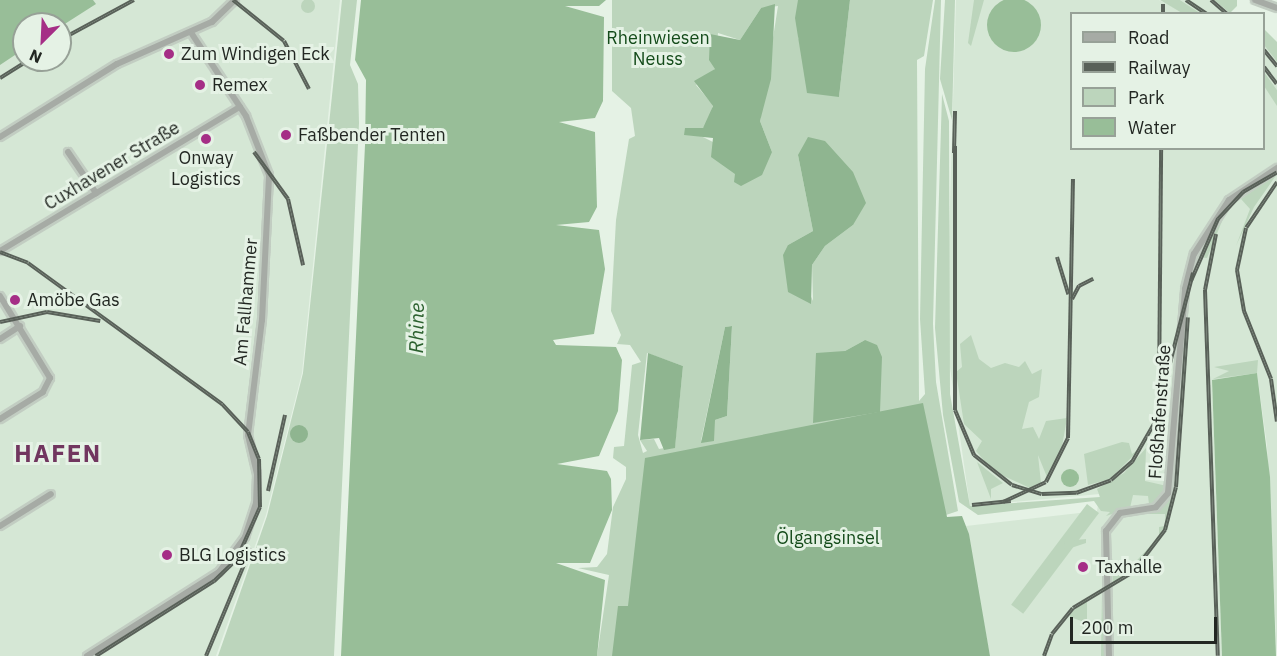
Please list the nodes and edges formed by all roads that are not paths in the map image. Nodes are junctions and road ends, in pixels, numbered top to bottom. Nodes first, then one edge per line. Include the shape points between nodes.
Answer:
1 (235, 0) edge
2 (1254, 0) edge
3 (1277, 8) edge
4 (192, 34) junction
5 (240, 106) junction
6 (0, 137) edge
7 (68, 152) dead end
8 (1277, 168) edge
9 (96, 193) junction
10 (0, 251) edge
11 (0, 296) edge
12 (20, 326) junction
13 (0, 339) edge
14 (0, 419) edge
15 (51, 494) dead end
16 (0, 526) edge
17 (87, 656) edge
18 (1109, 656) edge

1 - 4 street via 220,17
2 - 3 street
4 - 5 street, Am Fallhammer
4 - 6 street via 117,64
5 - 9 street, Cuxhavener Straße
5 - 17 street, Am Fallhammer via 270,180 262,327 248,435 257,497 242,543 211,578
7 - 9 street
8 - 18 street, Floßhafenstraße via 1236,193 1209,223 1194,254 1185,289 1168,493 1156,507 1120,513 1106,531
9 - 10 street, Cuxhavener Straße
11 - 12 street
12 - 13 street
12 - 14 street via 48,370 49,383
15 - 16 street

